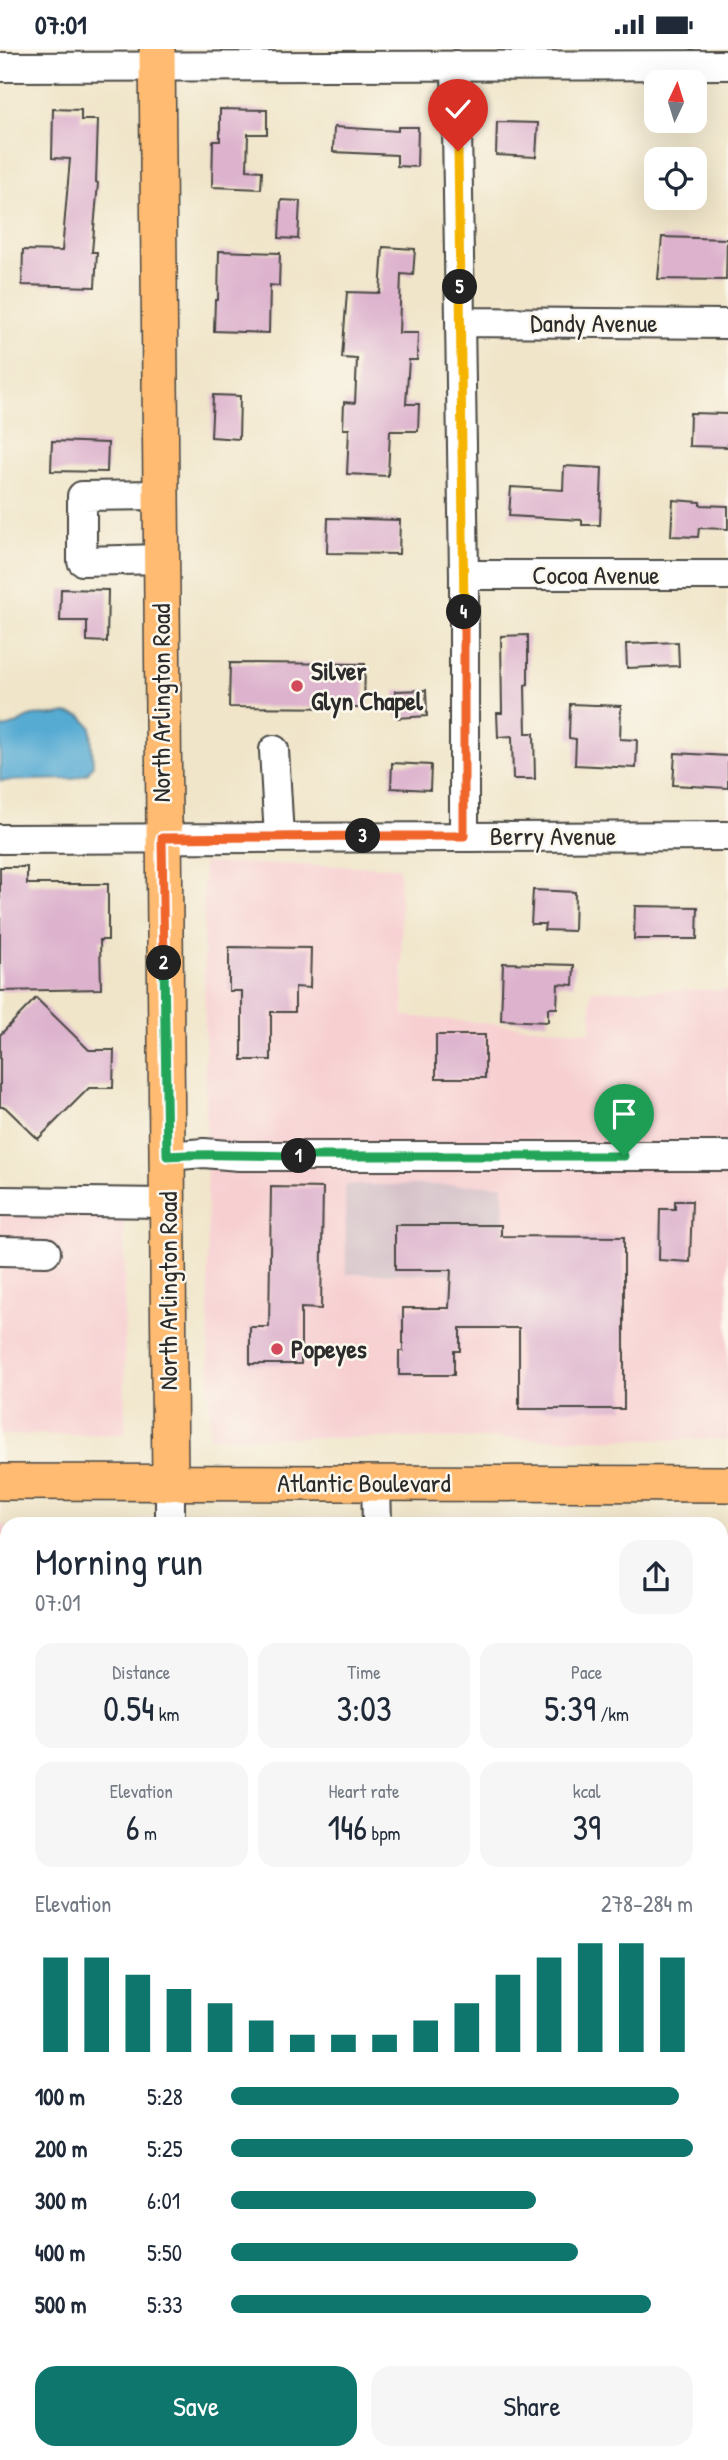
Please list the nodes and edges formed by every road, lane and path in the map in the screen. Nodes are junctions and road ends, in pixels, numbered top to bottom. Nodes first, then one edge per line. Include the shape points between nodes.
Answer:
1 (157, 58) edge
2 (456, 65) junction
3 (728, 65) edge
4 (0, 67) edge
5 (461, 322) junction
6 (728, 324) edge
7 (160, 495) junction
8 (160, 559) junction
9 (464, 575) junction
10 (728, 575) edge
11 (274, 750) dead end
12 (464, 836) junction
13 (728, 836) edge
14 (279, 837) junction
15 (162, 838) junction
16 (0, 839) edge
17 (167, 1156) junction
18 (728, 1156) edge
19 (0, 1201) edge
20 (167, 1203) junction
21 (0, 1251) edge
22 (46, 1252) dead end
23 (0, 1482) edge
24 (170, 1483) junction
25 (376, 1483) junction
26 (728, 1484) edge
27 (170, 1517) edge
28 (377, 1517) edge

1 - 2 street
1 - 4 street
1 - 7 main road, North Arlington Road
2 - 3 street
2 - 5 street
5 - 6 street, Dandy Avenue
5 - 9 street
7 - 8 main road, North Arlington Road
7 - 8 street via 82,496 82,561
8 - 15 main road, North Arlington Road
9 - 10 street, Cocoa Avenue
9 - 12 street
11 - 14 street
12 - 13 street, Berry Avenue
12 - 14 street, Berry Avenue
14 - 15 street, Berry Avenue
15 - 16 street, Berry Avenue
15 - 17 main road, North Arlington Road
17 - 18 street
17 - 20 main road, North Arlington Road
19 - 20 street
20 - 24 main road, North Arlington Road
21 - 22 street
23 - 24 main road, Atlantic Boulevard
24 - 25 main road, Atlantic Boulevard
24 - 27 street
25 - 26 main road, Atlantic Boulevard
25 - 28 street

